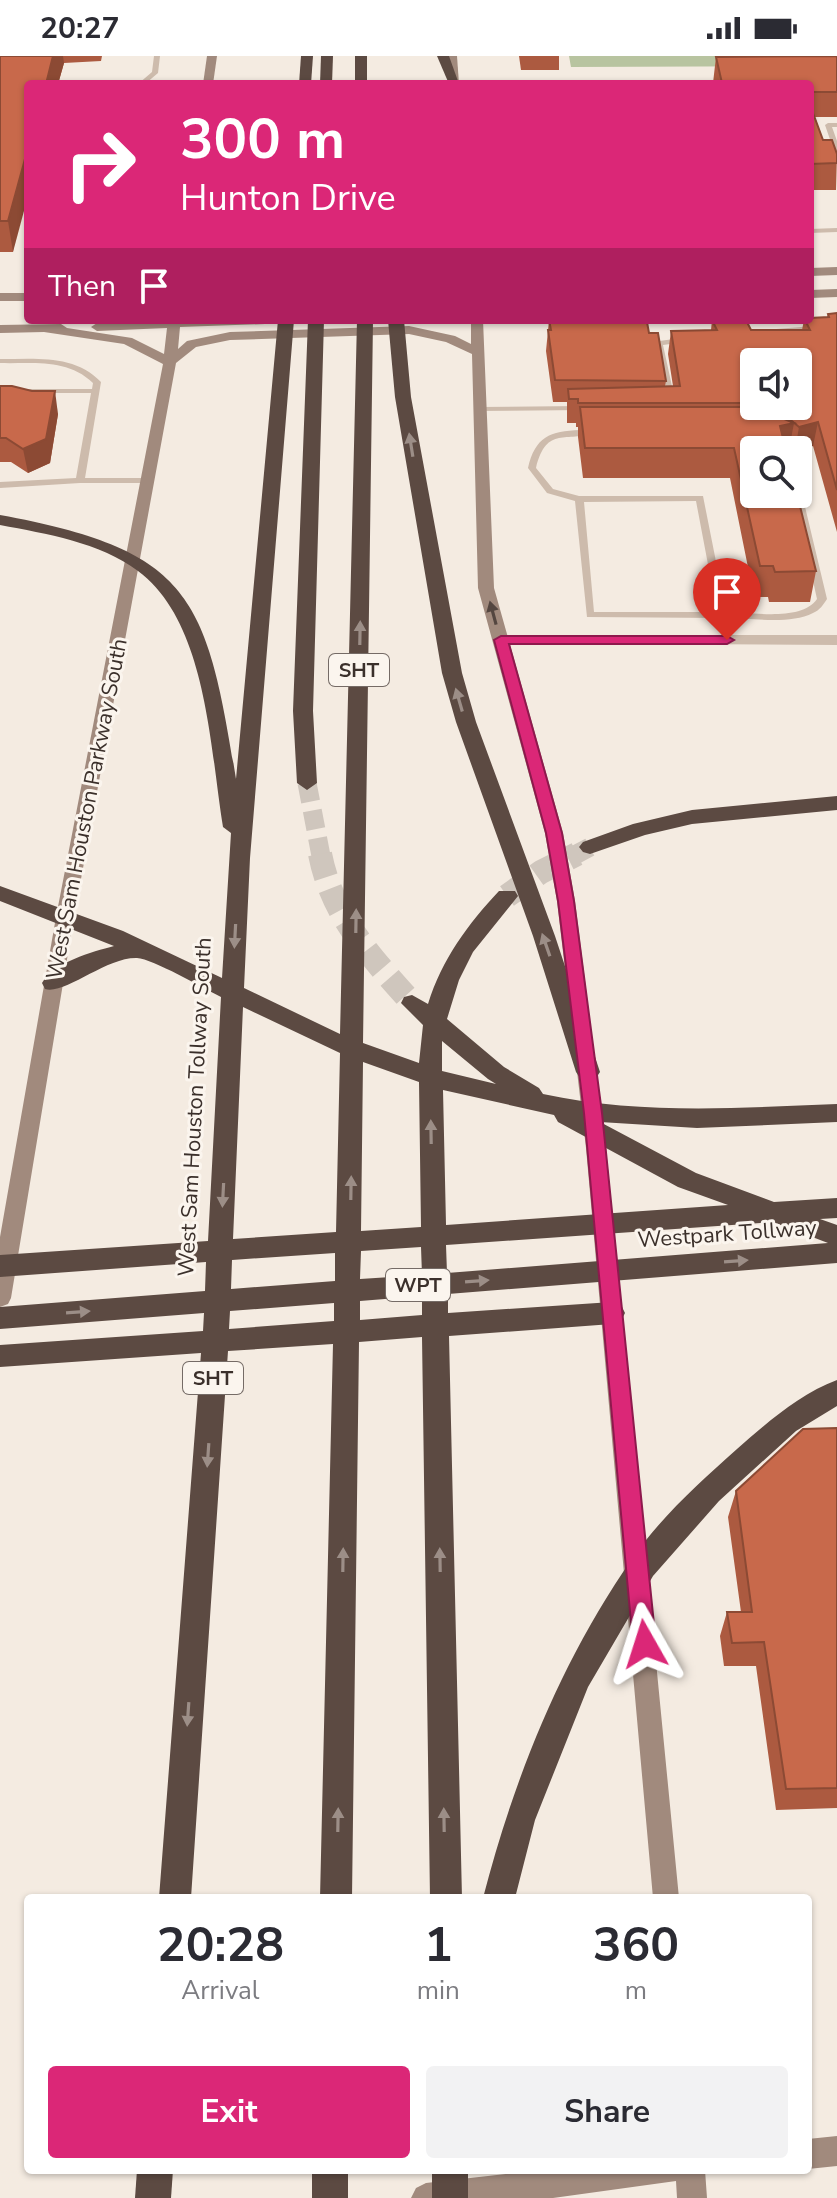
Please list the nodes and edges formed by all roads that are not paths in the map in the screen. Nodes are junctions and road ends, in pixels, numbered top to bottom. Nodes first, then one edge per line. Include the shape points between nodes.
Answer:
1 (157, 56) edge
2 (212, 56) edge
3 (307, 56) edge
4 (327, 56) edge
5 (361, 56) edge
6 (443, 56) edge
7 (452, 56) edge
8 (146, 80) edge
9 (209, 80) edge
10 (305, 80) edge
11 (326, 80) edge
12 (361, 80) edge
13 (453, 80) edge
14 (454, 80) edge
15 (837, 125) edge
16 (837, 151) edge
17 (837, 230) edge
18 (814, 231) edge
19 (837, 271) edge
20 (814, 272) edge
21 (837, 293) edge
22 (814, 294) edge
23 (0, 297) edge
24 (24, 297) edge
25 (138, 324) edge
26 (174, 324) edge
27 (286, 324) edge
28 (316, 324) edge
29 (365, 324) edge
30 (477, 324) edge
31 (403, 325) edge
32 (837, 326) edge
33 (0, 329) edge
34 (47, 329) junction
35 (749, 333) edge
36 (689, 340) edge
37 (479, 353) junction
38 (0, 361) edge
39 (170, 362) junction
40 (0, 391) edge
41 (96, 391) junction
42 (656, 407) edge
43 (593, 408) edge
44 (478, 409) junction
45 (598, 432) edge
46 (80, 480) junction
47 (148, 481) junction
48 (0, 485) edge
49 (579, 499) junction
50 (802, 508) edge
51 (0, 520) edge
52 (722, 615) junction
53 (501, 640) junction
54 (727, 640) junction
55 (837, 640) edge
56 (307, 783) tunnel mouth
57 (837, 803) edge
58 (590, 847) tunnel mouth
59 (239, 858) junction
60 (0, 893) edge
61 (507, 896) tunnel mouth
62 (65, 917) junction
63 (124, 946) junction
64 (53, 983) junction
65 (412, 1003) tunnel mouth
66 (589, 1080) junction
67 (593, 1113) junction
68 (837, 1113) edge
69 (837, 1208) edge
70 (837, 1236) edge
71 (837, 1253) edge
72 (0, 1266) edge
73 (0, 1298) edge
74 (612, 1313) junction
75 (0, 1318) edge
76 (0, 1356) edge
77 (837, 1392) edge
78 (175, 1894) edge
79 (336, 1894) edge
80 (446, 1894) edge
81 (500, 1894) edge
82 (666, 1894) edge
83 (837, 2151) edge
84 (812, 2154) edge
85 (155, 2174) edge
86 (330, 2174) edge
87 (450, 2174) edge
88 (630, 2174) edge
89 (690, 2174) edge
90 (153, 2198) edge
91 (330, 2198) edge
92 (426, 2198) edge
93 (450, 2198) edge
94 (692, 2198) edge

1 - 8 lane via 155,73
2 - 9 main road
3 - 10 highway
4 - 11 highway
5 - 12 highway
6 - 13 highway
7 - 14 main road
15 - 16 lane via 828,125
17 - 18 lane
19 - 20 main road
21 - 22 main road
23 - 24 main road
25 - 34 main road
26 - 39 main road, West Sam Houston Parkway South
27 - 59 highway, West Sam Houston Tollway South / SHT
28 - 56 highway via 303,711
79 -> 29 highway, SHT
30 - 37 main road
31 - 37 main road
31 - 39 main road via 220,337 192,344
66 -> 31 highway via 452,673 403,397
32 - 35 lane
33 - 34 main road
34 - 39 main road via 127,341
36 - 42 lane via 659,343 672,407
37 - 44 main road
38 - 41 lane via 74,364 89,371
39 - 47 main road, West Sam Houston Parkway South
40 - 41 lane
41 - 46 lane
43 - 44 lane
53 -> 44 main road via 486,588
45 - 49 lane via 551,436 534,456 532,468 550,491
46 - 47 lane
46 - 48 lane
47 - 62 main road, West Sam Houston Parkway South
49 - 52 lane via 700,498
49 - 52 lane via 590,615
50 - 52 lane via 822,599 816,609
51 - 59 highway via 98,544 145,568 182,607 202,659
52 - 54 lane
53 - 54 street
53 - 66 main road via 554,833
54 - 55 street
57 - 58 highway via 692,817
59 -> 78 highway, West Sam Houston Tollway South / SHT via 214,1366
60 - 62 highway
80 -> 61 highway via 430,1043 449,973 475,929
62 - 63 highway
62 - 64 main road, West Sam Houston Parkway South
63 - 64 highway
63 - 67 highway via 345,1046 449,1083
64 - 73 main road, West Sam Houston Parkway South
65 - 70 highway via 496,1073 580,1124 687,1180
66 - 67 main road
67 - 68 highway via 697,1119
67 - 74 main road
69 - 72 highway, Westpark Tollway / WPT
75 -> 71 highway, Westpark Tollway / WPT
74 - 76 highway
74 - 82 main road
77 - 81 highway via 786,1423 709,1492 643,1567 576,1678 519,1820
83 - 84 main road
85 - 90 highway
86 - 91 highway
87 - 93 highway
88 - 92 main road
89 - 94 main road

